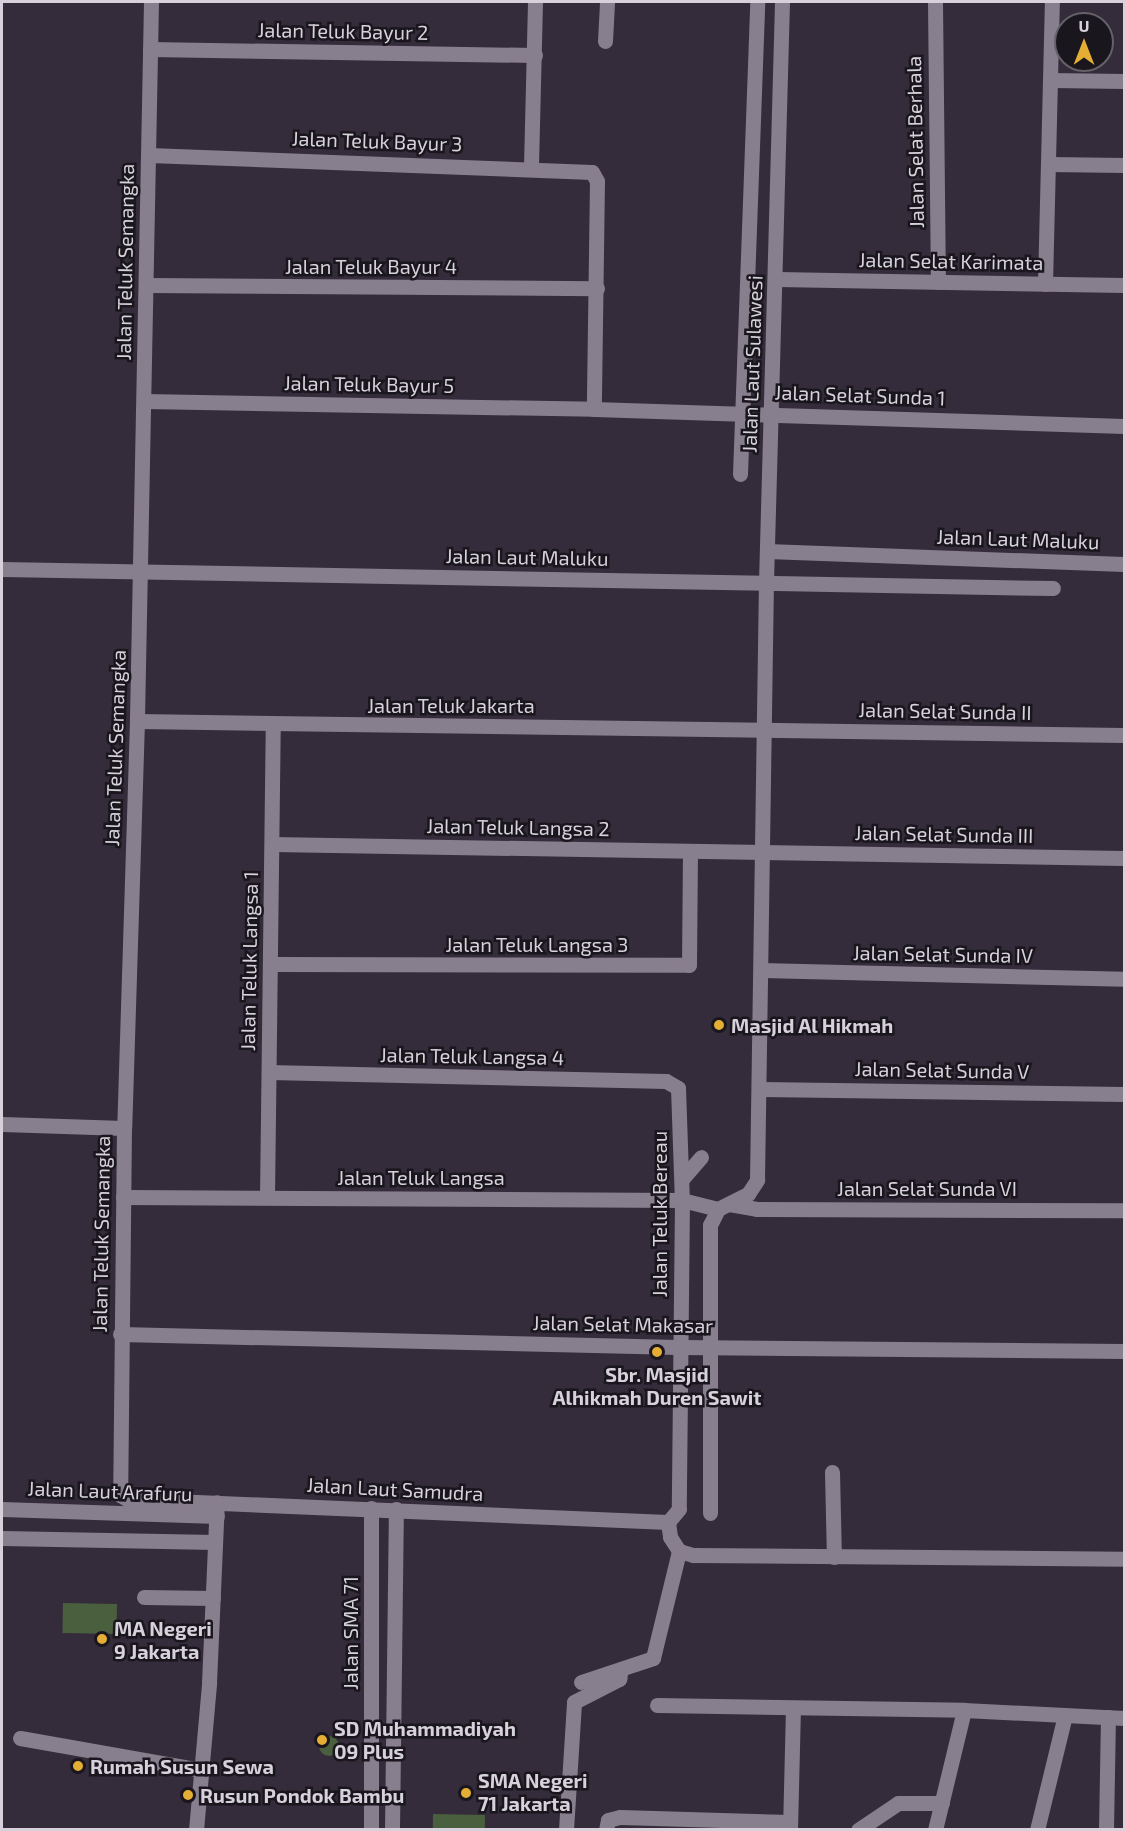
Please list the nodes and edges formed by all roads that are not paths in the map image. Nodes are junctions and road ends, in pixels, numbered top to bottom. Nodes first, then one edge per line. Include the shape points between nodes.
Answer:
1 (151, 2) edge
2 (535, 2) edge
3 (607, 2) edge
4 (757, 2) edge
5 (782, 2) edge
6 (935, 2) edge
7 (1052, 2) edge
8 (605, 41) dead end
9 (150, 49) junction
10 (534, 55) junction
11 (1050, 80) junction
12 (1125, 81) edge
13 (148, 155) junction
14 (1048, 164) junction
15 (1125, 165) edge
16 (531, 166) junction
17 (777, 279) junction
18 (938, 282) junction
19 (1045, 284) junction
20 (146, 285) junction
21 (1125, 285) edge
22 (597, 288) junction
23 (144, 401) junction
24 (594, 409) junction
25 (742, 413) junction
26 (770, 413) junction
27 (1125, 426) edge
28 (740, 474) dead end
29 (767, 551) junction
30 (1125, 564) edge
31 (2, 569) edge
32 (140, 571) junction
33 (766, 582) junction
34 (1053, 588) dead end
35 (137, 721) junction
36 (273, 725) junction
37 (765, 729) junction
38 (1125, 735) edge
39 (272, 844) junction
40 (690, 850) junction
41 (763, 852) junction
42 (1125, 858) edge
43 (270, 964) junction
44 (761, 970) junction
45 (1125, 979) edge
46 (269, 1072) junction
47 (674, 1084) joint
48 (759, 1089) junction
49 (1125, 1094) edge
50 (2, 1124) edge
51 (124, 1128) junction
52 (701, 1157) dead end
53 (682, 1179) junction
54 (123, 1197) junction
55 (267, 1197) junction
56 (682, 1200) junction
57 (724, 1206) junction
58 (1125, 1210) edge
59 (120, 1334) junction
60 (678, 1347) junction
61 (708, 1347) junction
62 (1125, 1351) edge
63 (831, 1472) dead end
64 (120, 1495) joint
65 (371, 1508) junction
66 (2, 1509) edge
67 (217, 1509) junction
68 (396, 1509) junction
69 (710, 1513) dead end
70 (668, 1522) junction
71 (2, 1538) edge
72 (215, 1542) junction
73 (679, 1551) junction
74 (834, 1557) junction
75 (1125, 1559) edge
76 (144, 1597) dead end
77 (213, 1598) junction
78 (370, 1624) junction
79 (392, 1625) junction
80 (621, 1670) junction
81 (581, 1682) dead end
82 (657, 1705) dead end
83 (793, 1708) junction
84 (964, 1710) junction
85 (1065, 1715) junction
86 (1108, 1718) junction
87 (1125, 1718) edge
88 (20, 1738) dead end
89 (202, 1770) junction
90 (942, 1803) junction
91 (680, 1824) edge
92 (790, 1826) edge
93 (196, 1829) edge
94 (202, 1830) edge
95 (371, 1830) edge
96 (392, 1830) edge
97 (566, 1830) edge
98 (606, 1830) edge
99 (858, 1830) edge
100 (935, 1830) edge
101 (1037, 1830) edge
102 (1106, 1830) edge

1 - 9 street, Jalan Teluk Semangka
2 - 10 street
3 - 8 street
4 - 25 street, Jalan Laut Sulawesi
5 - 17 street, Jalan Laut Sulawesi
6 - 18 street, Jalan Selat Berhala
7 - 11 street
9 - 10 street, Jalan Teluk Bayur 2
9 - 13 street, Jalan Teluk Semangka
10 - 16 street
11 - 12 street
11 - 14 street
13 - 16 street, Jalan Teluk Bayur 3
13 - 20 street, Jalan Teluk Semangka
14 - 15 street
14 - 19 street
16 - 22 street, Jalan Teluk Bayur 3 via 586,169 597,181
17 - 18 street, Jalan Selat Karimata
17 - 26 street, Jalan Laut Sulawesi
18 - 19 street, Jalan Selat Karimata
19 - 21 street, Jalan Selat Karimata
20 - 22 street, Jalan Teluk Bayur 4
20 - 23 street, Jalan Teluk Semangka
22 - 24 street
23 - 24 street, Jalan Teluk Bayur 5
23 - 32 street, Jalan Teluk Semangka
24 - 25 street, Jalan Selat Sunda 1
25 - 26 street, Jalan Selat Sunda 1
25 - 28 street, Jalan Laut Sulawesi
26 - 27 street, Jalan Selat Sunda 1
26 - 29 street, Jalan Laut Sulawesi
29 - 30 street, Jalan Laut Maluku
29 - 33 street, Jalan Laut Sulawesi
31 - 32 street, Jalan Laut Maluku
32 - 33 street, Jalan Laut Maluku
32 - 35 street, Jalan Teluk Semangka
33 - 34 street, Jalan Laut Maluku
33 - 37 street, Jalan Laut Sulawesi
35 - 36 street, Jalan Teluk Jakarta
35 - 51 street, Jalan Teluk Semangka
36 - 37 street, Jalan Teluk Jakarta
36 - 39 street, Jalan Teluk Langsa 1
37 - 38 street, Jalan Selat Sunda II
37 - 41 street, Jalan Laut Sulawesi
39 - 40 street, Jalan Teluk Langsa 2
39 - 43 street, Jalan Teluk Langsa 1
40 - 41 street, Jalan Teluk Langsa 2
40 - 43 street, Jalan Teluk Langsa 3 via 689,965
41 - 42 street, Jalan Selat Sunda III
41 - 44 street, Jalan Laut Sulawesi
43 - 46 street, Jalan Teluk Langsa 1
44 - 45 street, Jalan Selat Sunda IV
44 - 48 street, Jalan Laut Sulawesi
46 - 47 street, Jalan Teluk Langsa 4
46 - 55 street, Jalan Teluk Langsa 1
47 - 53 street, Jalan Teluk Bereau via 680,1096
48 - 49 street, Jalan Selat Sunda V
48 - 57 street, Jalan Laut Sulawesi via 756,1180 748,1194
50 - 51 street
51 - 54 street, Jalan Teluk Semangka
52 - 53 street
53 - 56 street, Jalan Teluk Bereau
54 - 55 street, Jalan Teluk Langsa
54 - 59 street, Jalan Teluk Semangka
55 - 56 street, Jalan Teluk Langsa
56 - 57 street, Jalan Teluk Langsa
56 - 60 street, Jalan Teluk Bereau
57 - 58 street, Jalan Selat Sunda VI
57 - 61 street via 710,1225
59 - 60 street, Jalan Selat Makasar
59 - 64 street, Jalan Teluk Semangka
60 - 61 street, Jalan Selat Makasar
60 - 70 street, Jalan Teluk Bereau via 679,1509
61 - 62 street, Jalan Selat Makasar
61 - 69 street
63 - 74 street
64 - 67 street, Jalan Laut Samudra
65 - 67 street, Jalan Laut Samudra
65 - 68 street, Jalan Laut Samudra
65 - 78 street, Jalan SMA 71
66 - 67 street, Jalan Laut Arafuru
67 - 72 street
68 - 70 street, Jalan Laut Samudra
68 - 79 street
70 - 73 street via 670,1537
71 - 72 street
72 - 77 street
73 - 74 street via 712,1557
73 - 80 street via 655,1655
74 - 75 street
76 - 77 street
77 - 89 street
78 - 79 street
78 - 95 street, Jalan SMA 71
79 - 96 street
80 - 81 street
80 - 97 street via 619,1679 574,1702
82 - 83 street
83 - 84 street
83 - 92 street
84 - 85 street
84 - 90 street
85 - 86 street
85 - 101 street
86 - 87 street
86 - 102 street
88 - 89 street
89 - 93 street
90 - 99 street via 898,1803
90 - 100 street
91 - 92 street
91 - 98 street via 612,1817
93 - 94 street

